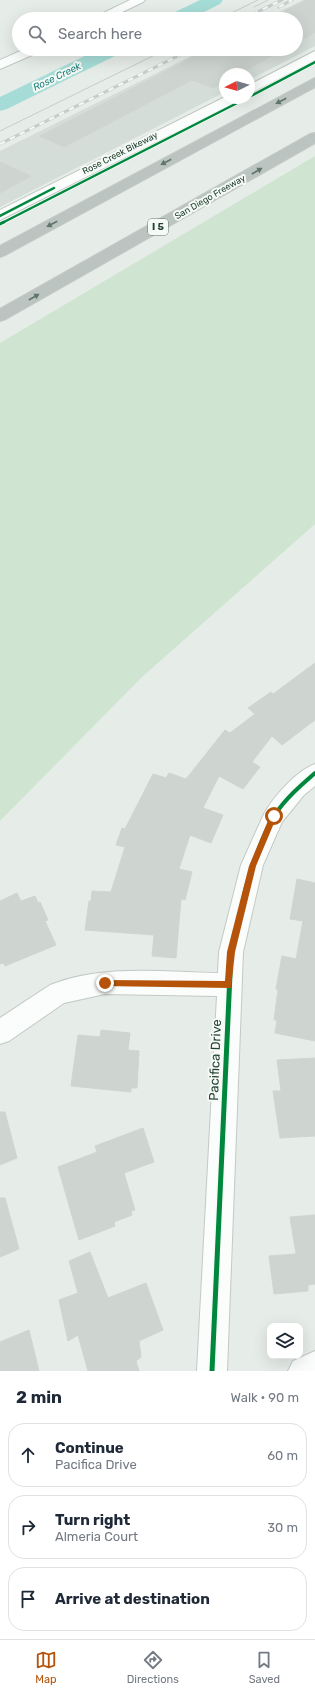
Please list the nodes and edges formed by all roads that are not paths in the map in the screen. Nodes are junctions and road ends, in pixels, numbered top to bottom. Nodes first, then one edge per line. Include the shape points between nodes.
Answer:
1 (139, 0) edge
2 (114, 12) edge
3 (315, 55) edge
4 (20, 56) edge
5 (0, 65) edge
6 (315, 82) edge
7 (255, 87) edge
8 (221, 104) edge
9 (315, 137) edge
10 (0, 216) edge
11 (0, 252) edge
12 (0, 316) edge
13 (315, 773) edge
14 (229, 985) junction
15 (0, 1032) edge
16 (315, 1366) edge
17 (212, 1371) edge
18 (303, 1371) edge

1 - 2 street
3 - 7 street
4 - 5 street
6 -> 11 highway
8 - 10 street
12 -> 9 highway, San Diego Freeway / I 5
13 - 14 street, Pacifica Drive via 296,789 274,816 252,866 231,952
14 - 15 street via 105,983 59,993
14 - 17 street, Pacifica Drive
16 - 18 street

